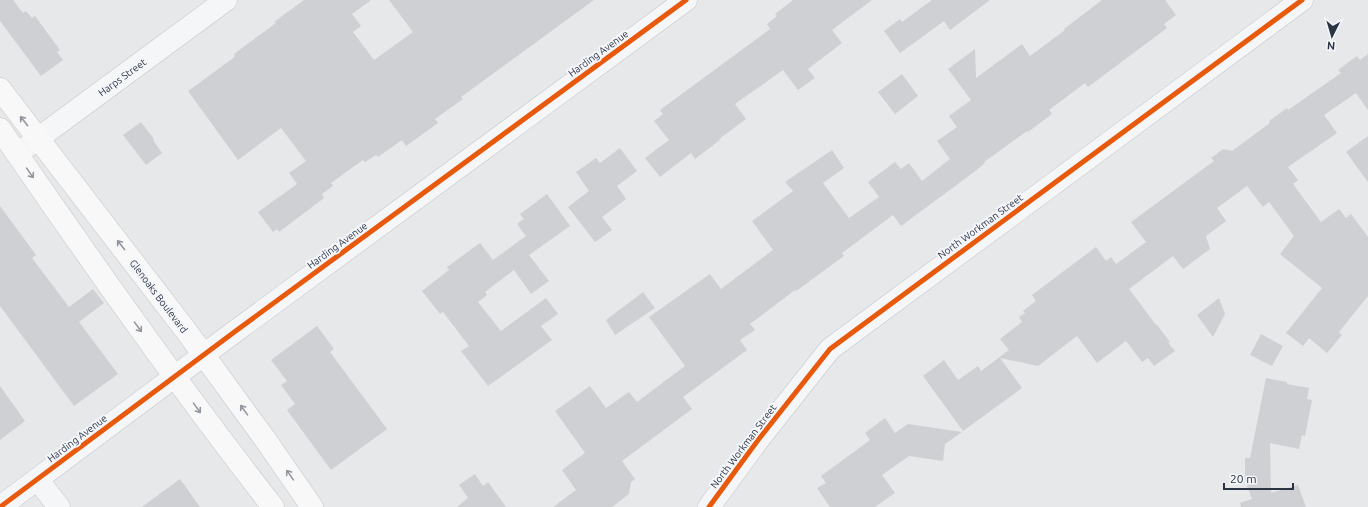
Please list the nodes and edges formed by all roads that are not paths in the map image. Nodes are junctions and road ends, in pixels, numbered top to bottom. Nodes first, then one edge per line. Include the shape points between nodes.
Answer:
1 (226, 0) edge
2 (686, 0) edge
3 (1302, 0) edge
4 (0, 89) edge
5 (0, 129) edge
6 (37, 138) junction
7 (17, 154) junction
8 (204, 355) junction
9 (174, 377) junction
10 (37, 479) junction
11 (0, 507) edge
12 (60, 507) edge
13 (273, 507) edge
14 (312, 507) edge
15 (709, 507) edge

1 - 6 street, Harps Street
2 - 8 street, Harding Avenue
3 - 15 street, North Workman Street via 830,348
6 -> 4 main road, Glenoaks Boulevard
5 - 7 main road
6 - 7 street, Harps Street
8 -> 6 main road, Glenoaks Boulevard
7 -> 9 main road
8 - 9 street, Harding Avenue
14 -> 8 main road, Glenoaks Boulevard
9 - 10 street, Harding Avenue
9 -> 13 main road
10 - 11 street, Harding Avenue
10 - 12 street

